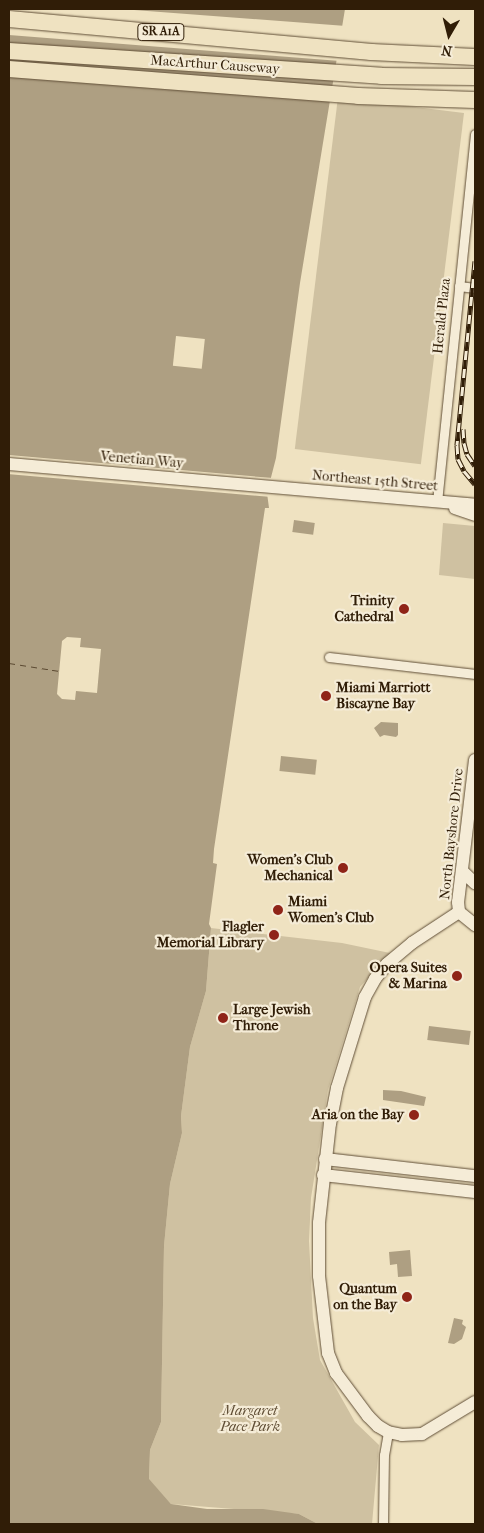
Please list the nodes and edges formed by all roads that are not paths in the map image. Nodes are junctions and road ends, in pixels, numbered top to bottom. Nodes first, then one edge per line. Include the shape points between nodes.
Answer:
1 (9, 19) edge
2 (9, 51) edge
3 (475, 57) edge
4 (9, 70) edge
5 (475, 77) edge
6 (475, 100) edge
7 (475, 134) edge
8 (459, 286) junction
9 (475, 288) edge
10 (9, 464) edge
11 (273, 487) joint
12 (436, 502) junction
13 (475, 505) edge
14 (475, 516) edge
15 (329, 658) dead end
16 (475, 674) edge
17 (475, 760) edge
18 (474, 780) edge
19 (470, 852) edge
20 (462, 872) junction
21 (475, 883) edge
22 (460, 912) junction
23 (475, 925) edge
24 (325, 1159) junction
25 (459, 1174) junction
26 (323, 1175) junction
27 (475, 1176) edge
28 (456, 1190) junction
29 (475, 1192) edge
30 (475, 1402) edge
31 (388, 1432) junction
32 (383, 1524) edge

1 - 3 highway, MacArthur Causeway / SR A1A via 361,51
2 - 5 highway, MacArthur Causeway / SR A1A via 359,75
4 - 6 highway via 358,96
7 - 8 street, Herald Plaza
8 - 9 street
8 - 12 street, Herald Plaza
10 - 11 street, Venetian Way
11 - 12 street, Northeast 15th Street
12 - 13 street, Northeast 15th Street
12 - 14 street
15 - 16 street
17 - 18 street, North Bayshore Drive
18 - 19 street, North Bayshore Drive
19 - 20 street, North Bayshore Drive
20 - 21 street
20 - 22 street, North Bayshore Drive
22 - 23 street, North Bayshore Drive
22 - 24 street, North Bayshore Drive via 412,943 375,978 363,1004 337,1088
24 - 25 street
24 - 26 street, North Bayshore Drive
25 - 27 street
25 - 28 street
26 - 28 street
26 - 31 street, North Bayshore Drive via 319,1276 328,1353 336,1373 368,1416
28 - 29 street
30 - 31 street via 422,1434
31 - 32 street via 384,1455

